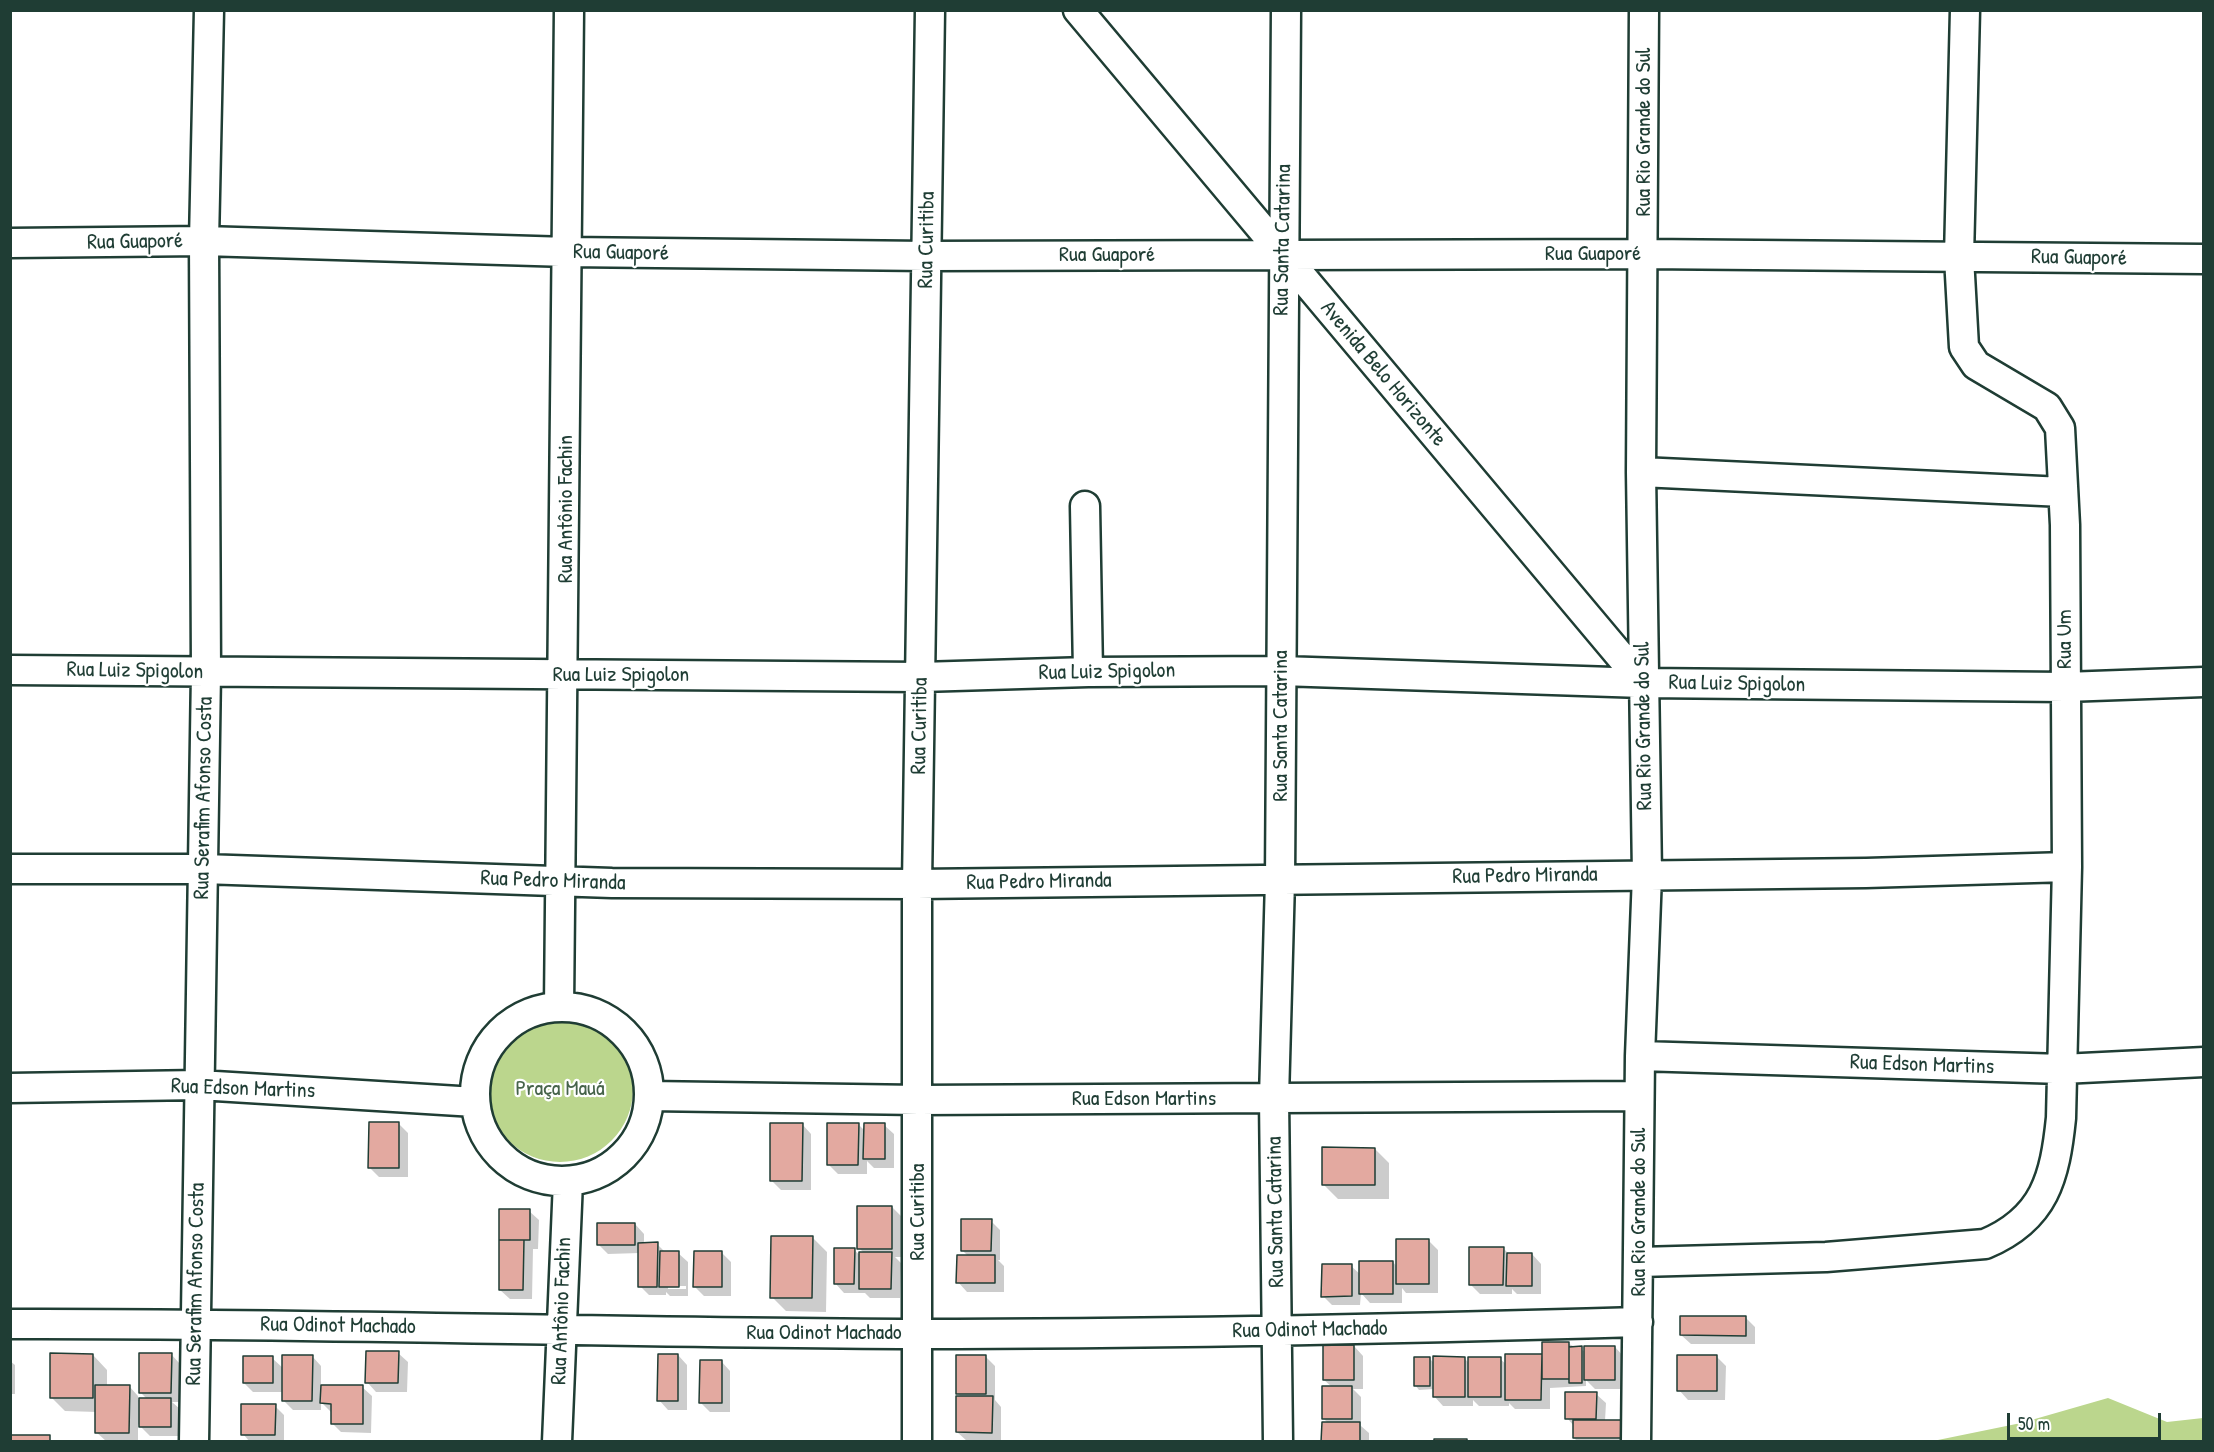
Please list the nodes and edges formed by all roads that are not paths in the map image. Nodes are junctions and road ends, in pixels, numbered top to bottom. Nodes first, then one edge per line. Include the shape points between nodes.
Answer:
1 (209, 10) edge
2 (569, 10) edge
3 (930, 10) edge
4 (1078, 10) edge
5 (1286, 10) edge
6 (1644, 10) edge
7 (1965, 10) edge
8 (204, 241) junction
9 (10, 243) edge
10 (567, 252) junction
11 (1282, 254) junction
12 (1644, 254) junction
13 (927, 255) junction
14 (1959, 257) junction
15 (2204, 259) edge
16 (1641, 472) junction
17 (2063, 492) junction
18 (1084, 506) dead end
19 (10, 670) edge
20 (1281, 671) junction
21 (206, 672) junction
22 (1088, 672) junction
23 (564, 675) junction
24 (921, 677) junction
25 (2204, 681) edge
26 (1643, 683) junction
27 (2065, 687) junction
28 (2067, 867) junction
29 (10, 869) edge
30 (203, 869) junction
31 (1647, 875) junction
32 (1280, 880) junction
33 (559, 882) junction
34 (917, 884) junction
35 (559, 1006) junction
36 (1640, 1056) junction
37 (2204, 1062) edge
38 (2062, 1069) junction
39 (199, 1085) junction
40 (10, 1088) edge
41 (649, 1096) junction
42 (1639, 1096) junction
43 (1274, 1098) junction
44 (919, 1100) junction
45 (475, 1102) junction
46 (568, 1181) junction
47 (1640, 1262) junction
48 (1638, 1322) junction
49 (196, 1323) junction
50 (10, 1324) edge
51 (560, 1331) junction
52 (1277, 1332) junction
53 (917, 1334) junction
54 (194, 1442) edge
55 (557, 1442) edge
56 (917, 1442) edge
57 (1278, 1442) edge
58 (1636, 1442) edge

1 - 8 street, Rua Serafim Afonso Costa
2 - 10 street, Rua Antônio Fachin
3 - 13 street, Rua Curitiba
4 - 11 street, Avenida Belo Horizonte
5 - 11 street, Rua Santa Catarina
6 - 12 street, Rua Rio Grande do Sul
7 - 14 street, Rua Um
8 - 9 street, Rua Guaporé
8 - 10 street, Rua Guaporé
8 - 21 street, Rua Serafim Afonso Costa
10 - 13 street, Rua Guaporé
10 - 23 street, Rua Antônio Fachin
11 - 12 street, Rua Guaporé
11 - 13 street, Rua Guaporé
11 - 20 street, Rua Santa Catarina
11 - 26 street, Avenida Belo Horizonte
12 - 14 street, Rua Guaporé
12 - 16 street, Rua Rio Grande do Sul
13 - 24 street, Rua Curitiba
14 - 15 street, Rua Guaporé
14 - 17 street, Rua Um via 1964,347 1976,365 2047,407 2060,428
16 - 17 street
16 - 26 street, Rua Rio Grande do Sul
17 - 27 street, Rua Um
18 - 22 street
19 - 21 street, Rua Luiz Spigolon
20 - 22 street, Rua Luiz Spigolon
20 - 26 street, Rua Luiz Spigolon
20 - 32 street, Rua Santa Catarina
21 - 23 street, Rua Luiz Spigolon
21 - 30 street, Rua Serafim Afonso Costa
22 - 24 street, Rua Luiz Spigolon
23 - 24 street, Rua Luiz Spigolon
23 - 33 street, Rua Antônio Fachin
24 - 34 street, Rua Curitiba
25 - 27 street, Rua Luiz Spigolon
26 - 27 street, Rua Luiz Spigolon
26 - 31 street, Rua Rio Grande do Sul
27 - 28 street, Rua Um
28 - 31 street, Rua Pedro Miranda
28 - 38 street, Rua Um
29 - 30 street, Rua Pedro Miranda
30 - 33 street, Rua Pedro Miranda
30 - 39 street, Rua Serafim Afonso Costa
31 - 32 street, Rua Pedro Miranda
31 - 36 street, Rua Rio Grande do Sul
32 - 34 street, Rua Pedro Miranda
32 - 43 street, Rua Santa Catarina
33 - 34 street, Rua Pedro Miranda
33 - 35 street, Rua Antônio Fachin
34 - 44 street, Rua Curitiba
35 - 41 street via 583,1009 623,1032 646,1072
35 - 45 street via 531,1012 507,1026 488,1047 477,1074
36 - 38 street, Rua Edson Martins
36 - 42 street, Rua Rio Grande do Sul
37 - 38 street, Rua Edson Martins
38 - 47 street, Rua Um via 2057,1158 2046,1194 2028,1217 2001,1237 1985,1244 1826,1257
39 - 40 street, Rua Edson Martins
39 - 45 street, Rua Edson Martins
39 - 49 street, Rua Serafim Afonso Costa
41 - 44 street, Rua Edson Martins
41 - 46 street via 644,1121 633,1144 615,1163 593,1176
42 - 43 street, Rua Edson Martins
42 - 47 street, Rua Rio Grande do Sul
43 - 44 street, Rua Edson Martins
43 - 52 street, Rua Santa Catarina
44 - 53 street, Rua Curitiba
45 - 46 street via 490,1144 505,1161 545,1180
46 - 51 street, Rua Antônio Fachin
47 - 48 street, Rua Rio Grande do Sul
48 - 52 street, Rua Odinot Machado
48 - 58 street, Rua Rio Grande do Sul
49 - 50 street, Rua Odinot Machado
49 - 51 street, Rua Odinot Machado
49 - 54 street, Rua Serafim Afonso Costa
51 - 53 street, Rua Odinot Machado
51 - 55 street, Rua Antônio Fachin
52 - 53 street, Rua Odinot Machado
52 - 57 street, Rua Santa Catarina
53 - 56 street, Rua Curitiba

